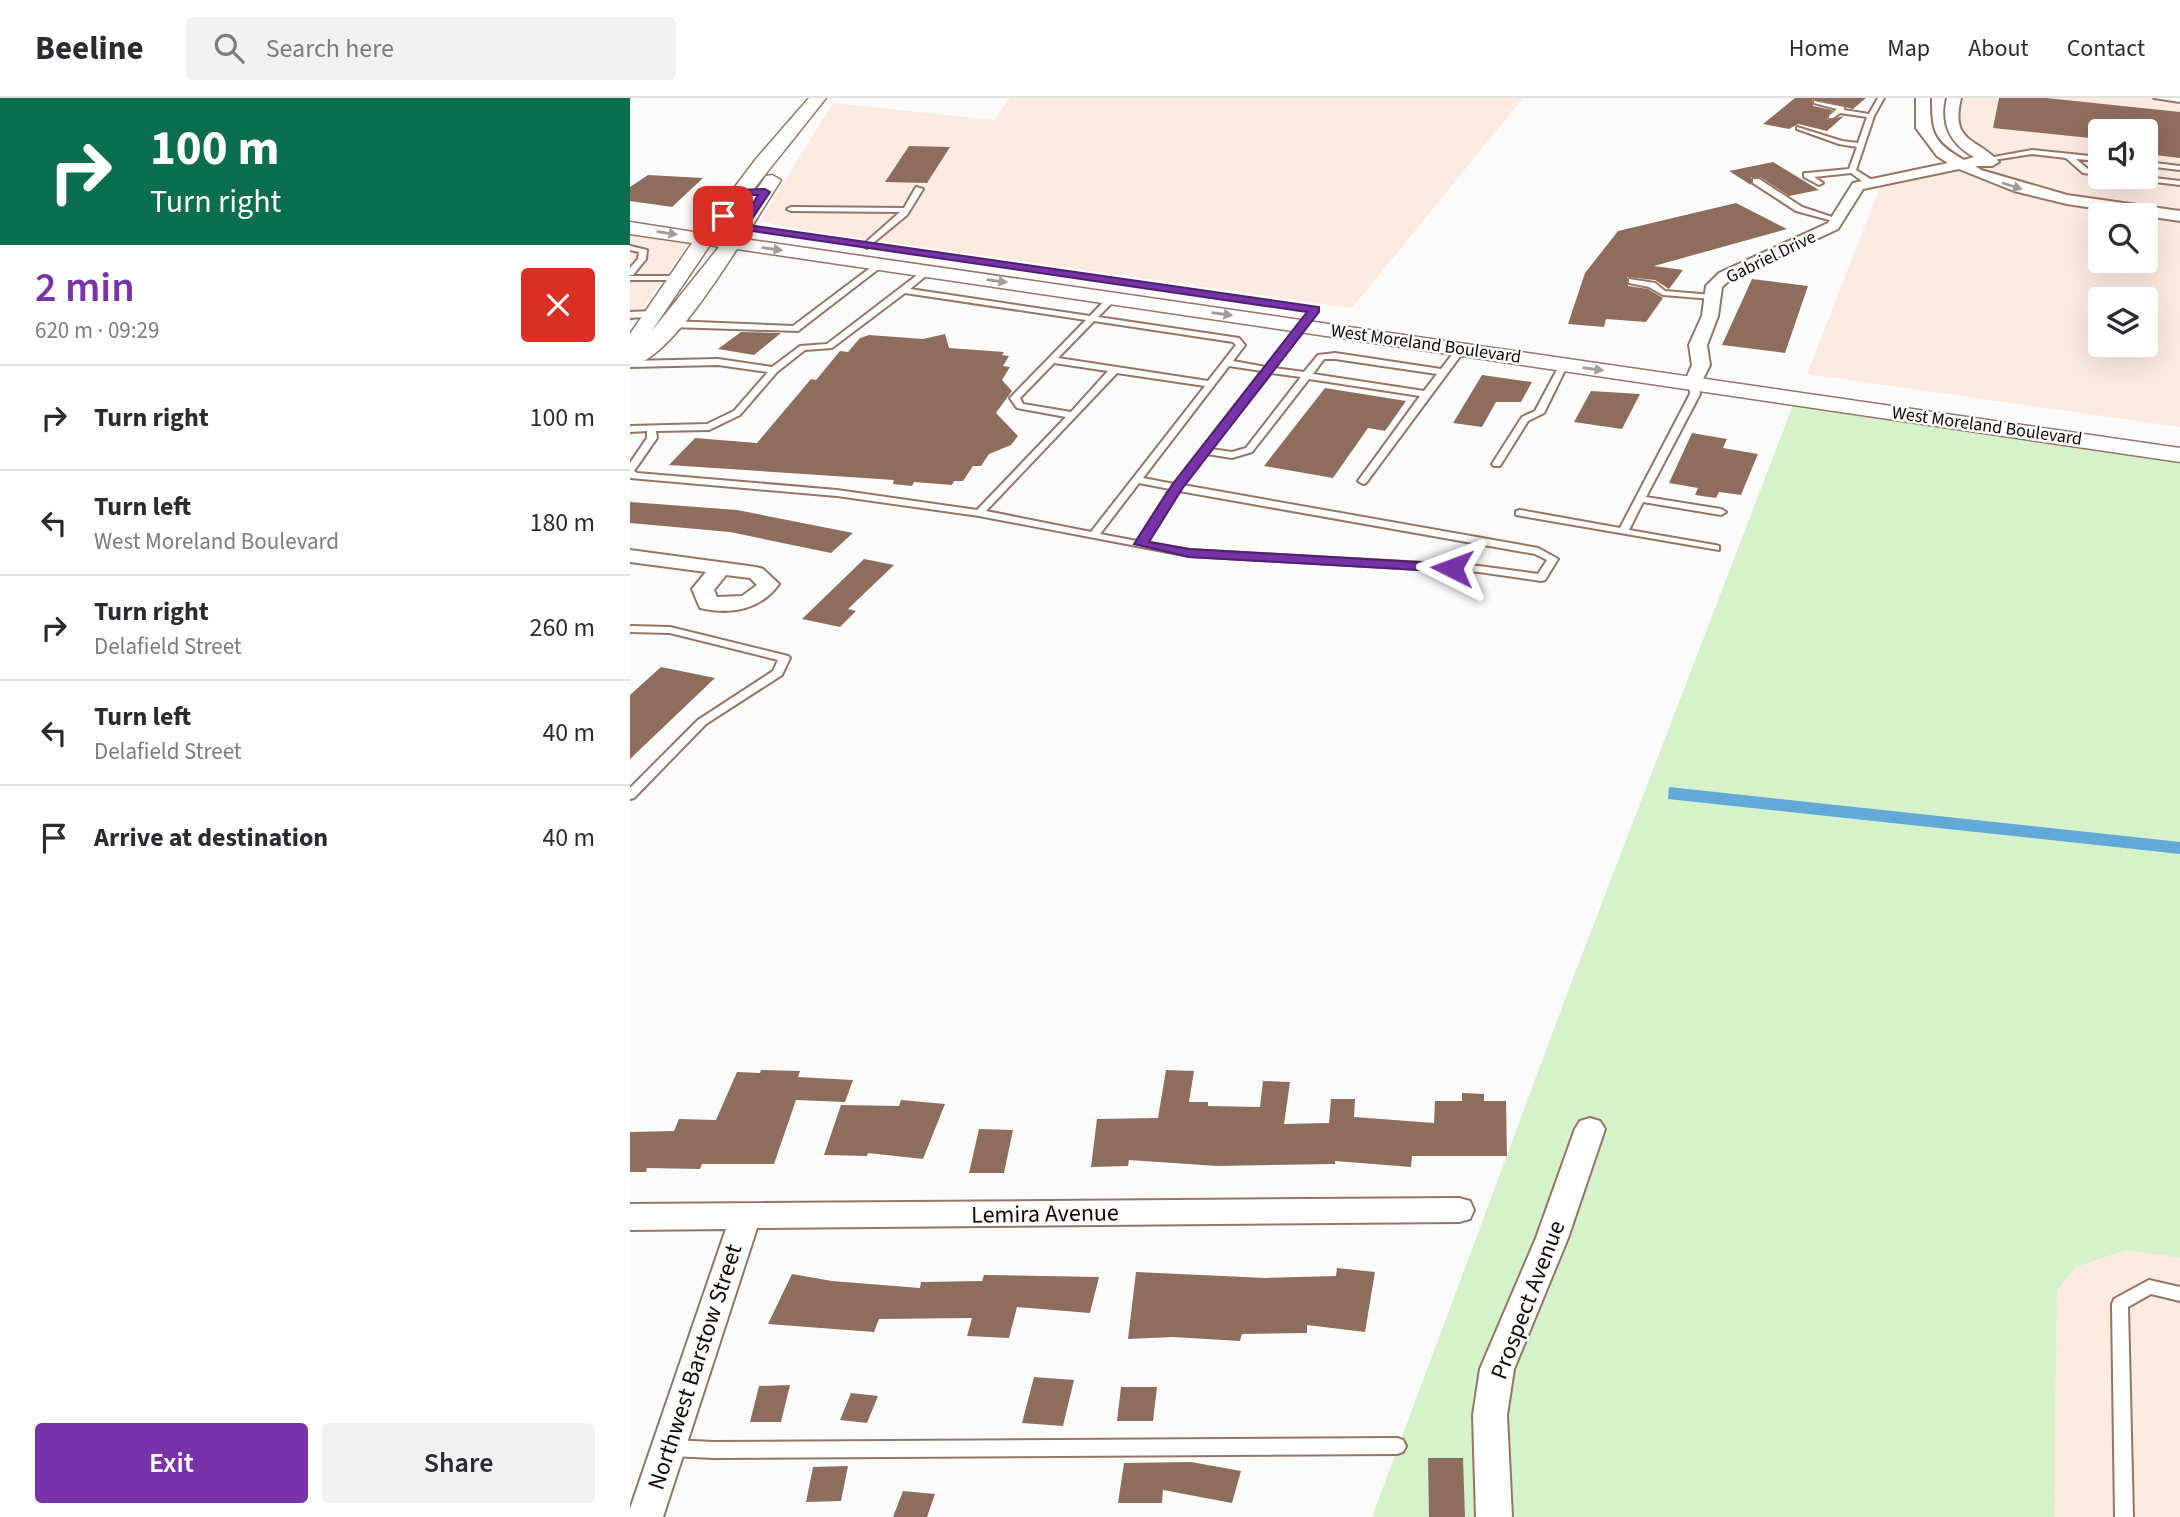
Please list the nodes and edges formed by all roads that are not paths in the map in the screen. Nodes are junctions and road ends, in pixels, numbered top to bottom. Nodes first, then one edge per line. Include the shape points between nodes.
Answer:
1 (1881, 98) edge
2 (1923, 98) edge
3 (1954, 98) edge
4 (2157, 98) edge
5 (817, 99) edge
6 (2180, 100) edge
7 (1815, 102) dead end
8 (1838, 111) junction
9 (1871, 116) junction
10 (1831, 117) dead end
11 (1799, 128) dead end
12 (792, 136) junction
13 (1861, 145) junction
14 (2068, 156) junction
15 (2088, 158) edge
16 (1987, 159) junction
17 (1960, 164) junction
18 (2158, 165) edge
19 (2180, 168) edge
20 (1852, 171) junction
21 (2088, 171) edge
22 (2158, 180) edge
23 (1756, 181) dead end
24 (1869, 182) junction
25 (1819, 183) dead end
26 (2180, 183) edge
27 (919, 189) dead end
28 (741, 192) junction
29 (765, 192) junction
30 (2114, 203) edge
31 (2134, 203) edge
32 (2180, 204) edge
33 (2158, 206) edge
34 (791, 209) dead end
35 (2158, 209) edge
36 (906, 210) junction
37 (631, 216) edge
38 (2180, 216) edge
39 (1837, 220) junction
40 (711, 231) junction
41 (737, 235) junction
42 (867, 246) junction
43 (630, 248) edge
44 (946, 257) junction
45 (849, 260) junction
46 (881, 264) junction
47 (928, 271) junction
48 (630, 276) edge
49 (677, 278) junction
50 (706, 278) junction
51 (1632, 281) dead end
52 (1129, 283) junction
53 (903, 290) junction
54 (1712, 297) junction
55 (1112, 298) junction
56 (652, 314) junction
57 (630, 315) edge
58 (1309, 317) junction
59 (1090, 318) junction
60 (675, 319) junction
61 (1473, 345) junction
62 (1051, 360) junction
63 (630, 363) edge
64 (1226, 363) junction
65 (1564, 364) junction
66 (1115, 369) junction
67 (1269, 369) junction
68 (774, 370) junction
69 (1443, 372) junction
70 (1697, 374) junction
71 (1308, 375) junction
72 (1210, 384) junction
73 (1426, 394) junction
74 (1073, 415) junction
75 (630, 429) edge
76 (651, 429) junction
77 (2079, 430) junction
78 (2180, 434) edge
79 (1205, 451) junction
80 (2180, 455) edge
81 (1497, 464) dead end
82 (630, 472) edge
83 (1136, 481) junction
84 (1363, 481) dead end
85 (1177, 488) junction
86 (1640, 499) junction
87 (1721, 512) dead end
88 (979, 513) junction
89 (1520, 513) dead end
90 (1623, 531) junction
91 (1093, 536) junction
92 (1140, 544) junction
93 (1715, 548) dead end
94 (630, 556) edge
95 (720, 569) dead end
96 (630, 629) edge
97 (630, 795) edge
98 (1590, 1129) dead end
99 (1459, 1210) dead end
100 (630, 1217) edge
101 (745, 1218) junction
102 (2180, 1294) edge
103 (1397, 1446) dead end
104 (668, 1447) junction
105 (645, 1517) edge
106 (1494, 1517) edge
107 (2124, 1517) edge

1 - 9 lane
2 - 17 street via 1918,116 1924,134
3 - 16 street via 1951,128
4 - 6 lane
5 - 12 street
7 - 8 lane via 1842,108
8 - 9 lane
8 - 10 lane
9 - 13 lane
11 - 13 lane
12 - 28 street
12 - 29 street
13 - 20 lane
14 - 15 lane
14 - 16 lane via 2032,152
14 - 21 lane
16 - 17 street
16 - 31 street via 2060,186
17 - 24 street
17 -> 30 street via 2048,196
18 - 19 lane
20 - 24 lane
20 - 25 lane via 1807,175
22 - 26 lane
23 - 39 lane via 1799,209
24 - 39 street, Gabriel Drive via 1848,197
27 - 36 lane
28 - 29 street
28 - 40 street
29 - 41 street
32 - 33 street
34 - 36 lane
35 - 38 street
36 - 42 lane
37 - 40 street, West Moreland Boulevard
39 - 54 street, Gabriel Drive via 1818,234 1726,276 1714,286
40 - 41 street, West Moreland Boulevard
40 - 49 street
41 - 42 street, West Moreland Boulevard
41 -> 45 street, West Moreland Boulevard
41 - 50 street
42 - 44 street, West Moreland Boulevard
42 - 45 street
43 - 48 lane via 643,250
44 - 47 street
44 - 52 street, West Moreland Boulevard
45 - 46 street, West Moreland Boulevard
46 - 47 street, West Moreland Boulevard
46 - 60 lane via 796,328 746,323 725,327
47 - 53 lane
47 -> 55 street, West Moreland Boulevard
48 - 49 lane
49 - 50 street
49 - 56 street
50 - 60 street
51 - 54 lane via 1663,293
52 - 55 street
52 - 58 street, West Moreland Boulevard
53 - 59 lane
53 - 68 lane via 829,346 803,348
54 - 70 street, Gabriel Drive via 1698,345
55 -> 58 street, West Moreland Boulevard
55 - 59 lane
56 - 57 lane
56 - 60 street
56 - 63 street via 632,350
58 - 61 street, West Moreland Boulevard
58 - 67 lane
59 - 62 lane
59 - 64 lane via 1236,340 1241,345
60 - 63 street
61 - 65 street, West Moreland Boulevard
61 - 69 lane
61 - 70 street, West Moreland Boulevard
62 - 66 lane
62 - 74 lane via 1015,398 1020,406
63 - 68 lane via 718,362
64 - 67 lane
64 - 72 lane
65 -> 70 street, West Moreland Boulevard
65 - 81 lane via 1539,413 1525,419
66 - 72 lane
66 - 74 lane
67 - 71 lane
67 - 79 lane
68 - 76 lane via 737,413 709,427
69 - 71 lane via 1335,355 1321,357
69 - 73 lane
70 - 77 street, West Moreland Boulevard
70 - 86 lane via 1695,394
71 - 73 lane
71 - 79 lane via 1249,450 1232,455
72 - 83 lane
73 - 84 lane
74 - 88 lane
75 - 76 lane
76 - 82 lane via 652,438
77 - 78 street, West Moreland Boulevard
77 - 80 street, West Moreland Boulevard
79 - 85 lane
82 - 88 lane via 634,476 837,493
83 - 85 lane
83 - 91 lane
85 - 92 lane
85 - 92 lane via 1538,551 1553,559 1541,578 1479,569 1189,553
86 - 87 lane
86 - 90 lane
88 - 91 lane
89 - 90 lane
90 - 93 lane
91 - 92 lane
94 - 95 street
96 - 97 lane via 670,630 784,658 778,673 702,722
98 - 106 street, Prospect Avenue via 1552,1238 1497,1369 1490,1415
99 - 101 street, Lemira Avenue
100 - 101 street, Lemira Avenue
101 - 104 street, Northwest Barstow Street
102 - 107 lane via 2148,1287 2120,1304
103 - 104 lane
104 - 105 street, Northwest Barstow Street

